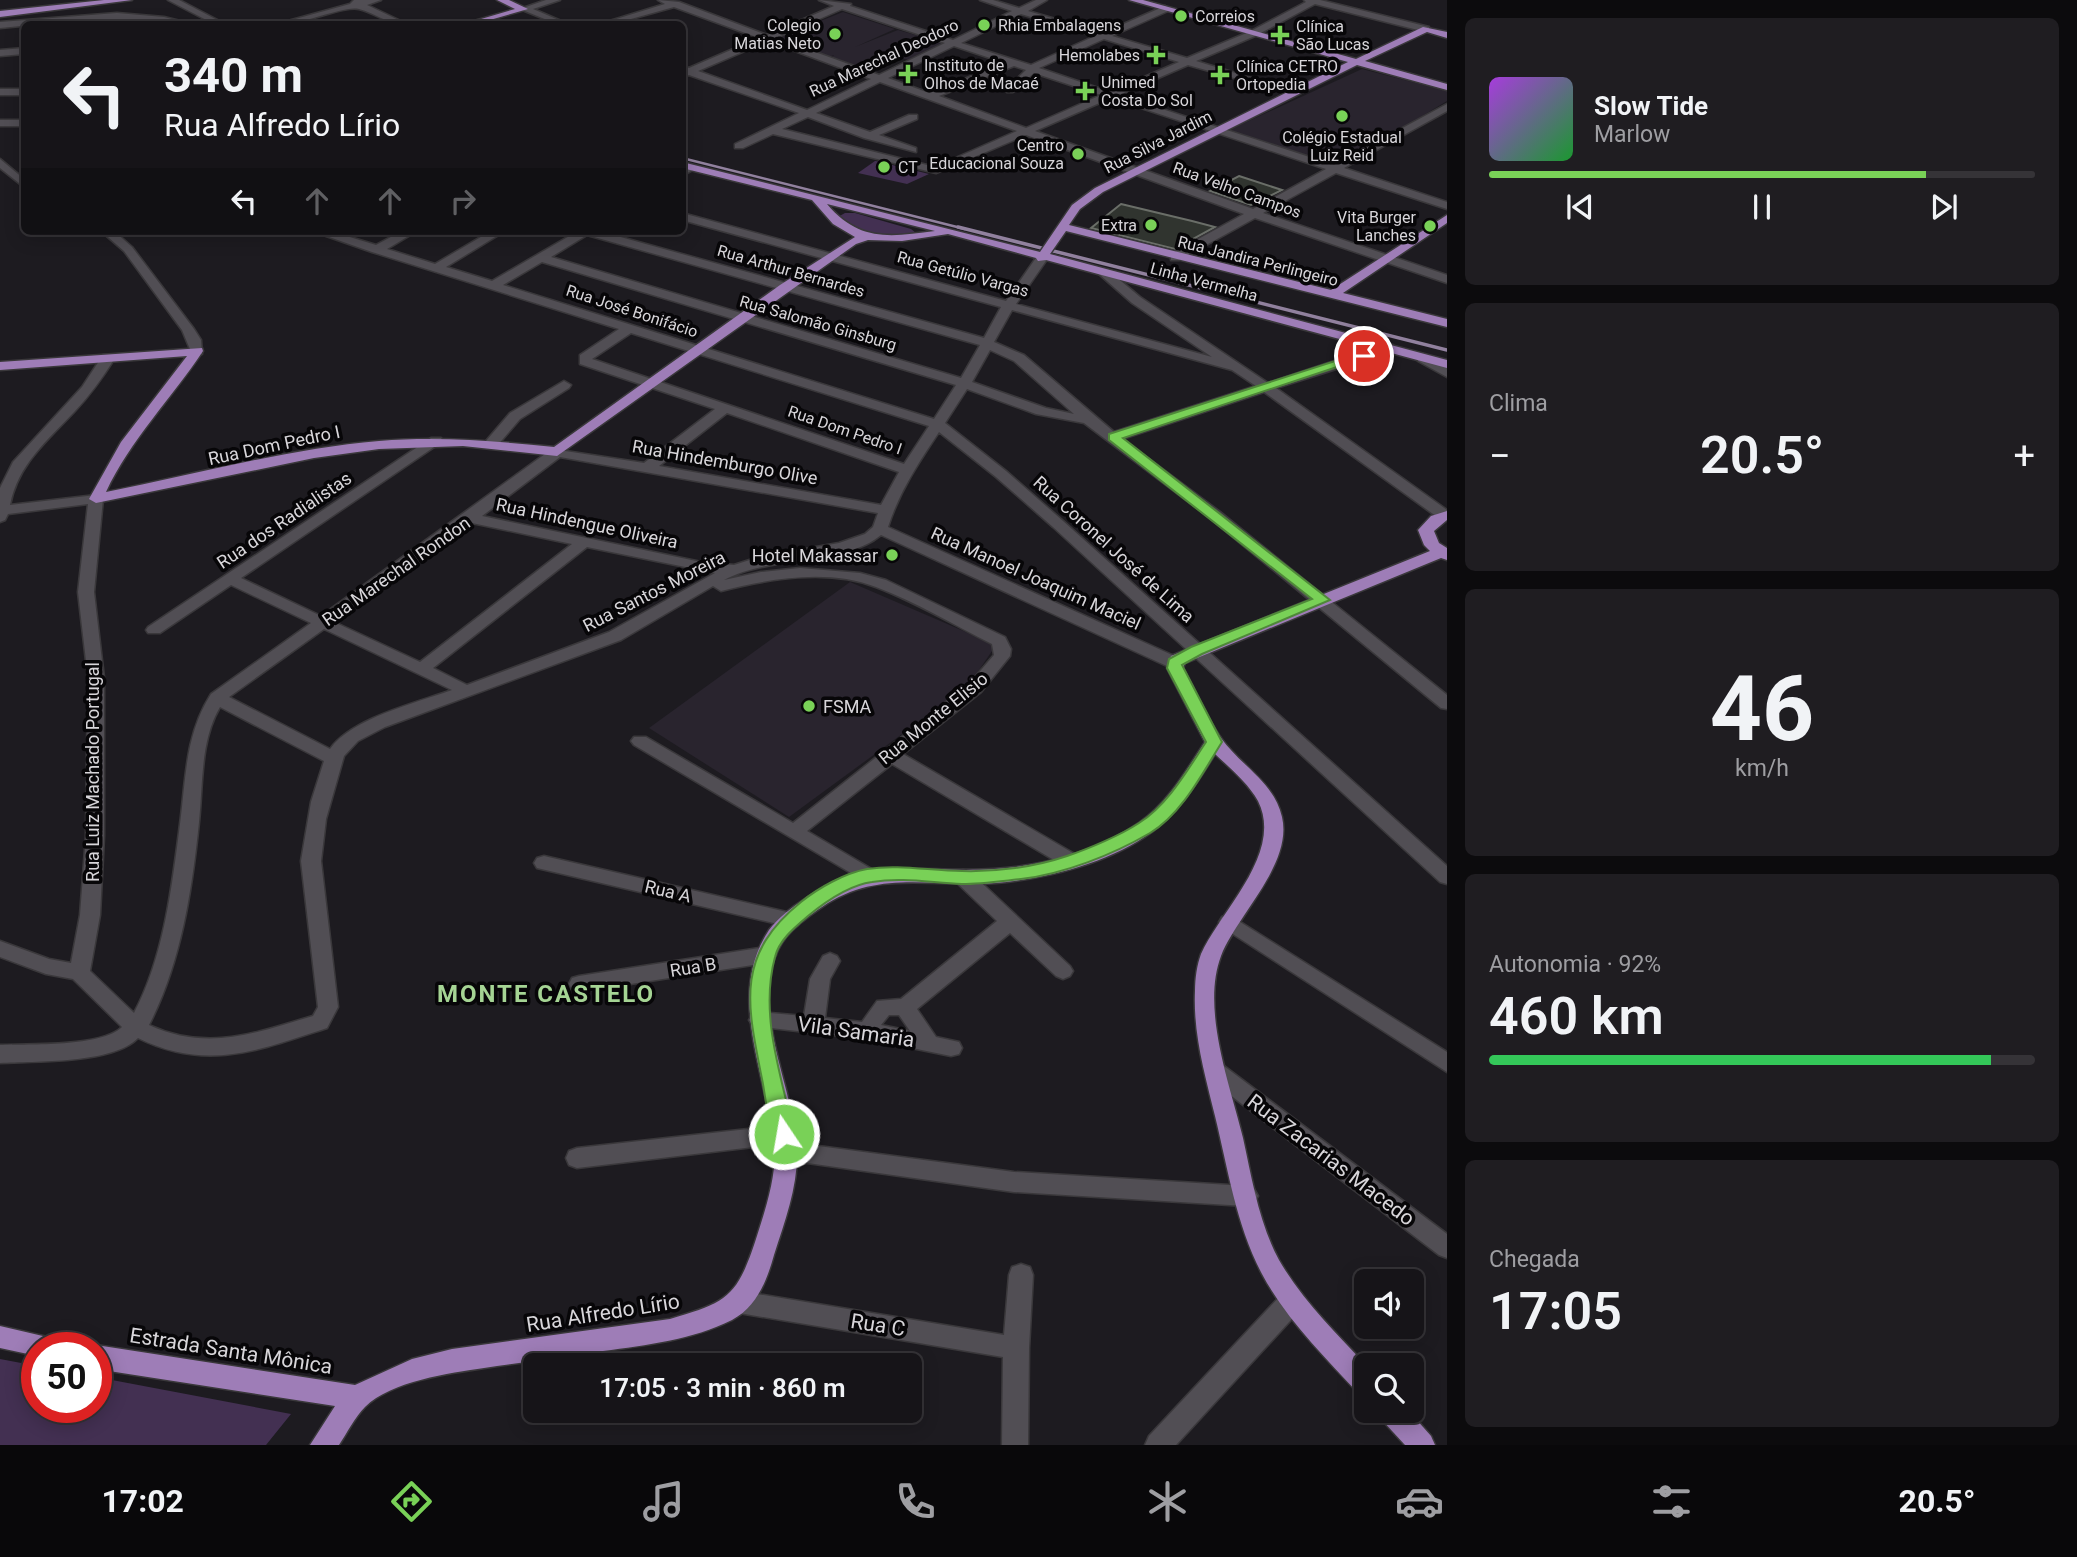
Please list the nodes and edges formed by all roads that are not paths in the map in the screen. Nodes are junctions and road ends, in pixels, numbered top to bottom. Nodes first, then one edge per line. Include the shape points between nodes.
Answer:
1 (128, 0) edge
2 (172, 0) edge
3 (377, 0) edge
4 (501, 0) edge
5 (556, 0) edge
6 (662, 0) edge
7 (687, 0) edge
8 (823, 0) edge
9 (857, 0) edge
10 (984, 0) edge
11 (1043, 0) edge
12 (1133, 0) edge
13 (1313, 1) edge
14 (346, 4) edge
15 (674, 4) junction
16 (359, 5) junction
17 (842, 6) junction
18 (524, 9) junction
19 (1165, 9) junction
20 (1021, 11) junction
21 (0, 14) edge
22 (320, 15) junction
23 (37, 21) edge
24 (163, 21) edge
25 (214, 21) edge
26 (295, 21) edge
27 (311, 21) edge
28 (338, 21) edge
29 (395, 21) edge
30 (479, 21) edge
31 (556, 21) edge
32 (615, 21) edge
33 (21, 23) edge
34 (0, 25) edge
35 (1426, 29) junction
36 (1252, 34) junction
37 (1447, 34) edge
38 (1103, 36) junction
39 (768, 39) junction
40 (953, 43) junction
41 (21, 51) edge
42 (0, 54) edge
43 (1186, 61) junction
44 (1356, 61) junction
45 (1013, 63) junction
46 (1031, 68) junction
47 (686, 72) edge
48 (686, 72) edge
49 (878, 77) junction
50 (1447, 87) edge
51 (1010, 90) dead end
52 (0, 92) edge
53 (21, 92) edge
54 (1291, 93) junction
55 (1111, 95) junction
56 (932, 96) junction
57 (1447, 107) edge
58 (805, 114) junction
59 (913, 117) dead end
60 (0, 123) edge
61 (21, 123) edge
62 (771, 130) junction
63 (1219, 130) junction
64 (1028, 131) junction
65 (869, 136) junction
66 (885, 142) junction
67 (739, 146) dead end
68 (912, 150) junction
69 (897, 151) junction
70 (883, 157) junction
71 (0, 162) edge
72 (950, 164) junction
73 (686, 168) edge
74 (1335, 169) junction
75 (1138, 170) junction
76 (21, 181) edge
77 (815, 197) junction
78 (1447, 206) edge
79 (859, 208) junction
80 (1255, 214) junction
81 (831, 215) junction
82 (686, 217) edge
83 (1447, 218) edge
84 (916, 222) junction
85 (1062, 227) junction
86 (953, 232) junction
87 (112, 235) edge
88 (330, 235) edge
89 (404, 235) edge
90 (492, 235) edge
91 (579, 235) edge
92 (600, 235) edge
93 (853, 237) junction
94 (906, 237) junction
95 (376, 250) junction
96 (1046, 253) junction
97 (831, 256) junction
98 (540, 257) junction
99 (1175, 257) junction
100 (1385, 259) junction
101 (438, 267) junction
102 (1105, 274) junction
103 (1447, 279) edge
104 (1138, 283) junction
105 (494, 285) junction
106 (784, 288) junction
107 (1122, 290) junction
108 (1331, 296) junction
109 (1009, 305) junction
110 (741, 320) junction
111 (1447, 323) edge
112 (628, 329) junction
113 (1192, 337) junction
114 (986, 343) junction
115 (1388, 348) junction
116 (1168, 349) junction
117 (697, 350) junction
118 (197, 351) junction
119 (108, 358) junction
120 (1423, 358) junction
121 (1447, 364) edge
122 (0, 366) edge
123 (1234, 367) junction
124 (1447, 373) edge
125 (650, 383) junction
126 (964, 384) junction
127 (564, 385) dead end
128 (1267, 388) junction
129 (725, 408) junction
130 (1087, 419) junction
131 (937, 424) junction
132 (1113, 437) junction
133 (436, 442) junction
134 (491, 444) junction
135 (557, 452) junction
136 (647, 468) junction
137 (907, 470) junction
138 (96, 499) junction
139 (886, 510) junction
140 (0, 511) edge
141 (1446, 516) edge
142 (0, 517) edge
143 (471, 519) junction
144 (880, 529) junction
145 (584, 542) junction
146 (1444, 554) edge
147 (735, 569) junction
148 (230, 579) junction
149 (678, 599) junction
150 (1322, 600) junction
151 (320, 623) junction
152 (154, 630) dead end
153 (1196, 651) junction
154 (1175, 663) junction
155 (420, 670) junction
156 (467, 691) junction
157 (217, 698) junction
158 (1447, 704) edge
159 (640, 741) dead end
160 (1214, 742) junction
161 (889, 754) junction
162 (333, 758) junction
163 (794, 832) junction
164 (1439, 859) edge
165 (1071, 861) junction
166 (544, 863) dead end
167 (868, 876) junction
168 (963, 877) junction
169 (1447, 877) edge
170 (791, 920) junction
171 (1009, 922) junction
172 (1229, 922) junction
173 (0, 949) edge
174 (766, 955) junction
175 (830, 961) dead end
176 (1063, 971) dead end
177 (79, 973) junction
178 (579, 984) dead end
179 (905, 1007) junction
180 (760, 1020) junction
181 (813, 1025) junction
182 (137, 1028) junction
183 (868, 1031) junction
184 (928, 1041) junction
185 (951, 1048) dead end
186 (0, 1054) edge
187 (1447, 1063) edge
188 (1216, 1072) junction
189 (785, 1143) junction
190 (577, 1158) dead end
191 (1246, 1196) junction
192 (1447, 1248) edge
193 (1021, 1275) dead end
194 (1292, 1301) junction
195 (739, 1302) junction
196 (0, 1337) edge
197 (21, 1342) edge
198 (1016, 1348) junction
199 (112, 1359) edge
200 (1354, 1370) edge
201 (357, 1397) junction
202 (1402, 1423) edge
203 (323, 1445) edge
204 (1015, 1445) edge
205 (1158, 1445) edge
206 (1422, 1445) edge

1 - 21 main road
2 - 25 street
3 - 16 street
4 - 18 main road
5 - 18 street
6 - 15 street, Rua Velho Campos
7 - 15 street
8 - 17 street
9 - 17 street
10 - 20 street
11 - 20 street, Rua Marechal Deodoro
12 - 19 main road
13 - 35 street
13 - 36 street
14 - 16 street
14 - 22 street
14 - 28 street
15 - 32 street
15 - 39 street, Rua Velho Campos
16 - 29 street
17 - 39 street
17 - 40 street
18 - 30 main road
18 - 31 street
19 - 36 main road
19 - 38 street
20 - 38 street
20 - 40 street, Rua Marechal Deodoro
22 - 26 street
22 - 27 street
23 - 24 street via 122,16
33 - 34 street
35 - 37 main road
35 - 44 main road, Rua Silva Jardim
36 - 43 street
36 - 44 main road
38 - 43 street
38 - 46 street
39 - 47 street
39 - 49 street, Rua Velho Campos
40 - 45 street
40 - 49 street, Rua Marechal Deodoro
41 - 42 street
43 - 54 street
43 - 55 street
44 - 50 main road
44 - 54 main road, Rua Silva Jardim
45 - 46 street
45 - 56 street
46 - 51 street
46 - 55 street
48 - 58 street
49 - 56 street, Rua Velho Campos
49 - 58 street, Rua Marechal Deodoro
52 - 53 street
54 - 63 main road, Rua Silva Jardim
55 - 63 street
55 - 64 street
56 - 64 street, Rua Velho Campos
57 - 74 street
58 - 62 street, Rua Marechal Deodoro
58 - 65 street
59 - 65 street
60 - 61 street
62 - 67 street, Rua Marechal Deodoro
62 - 70 street
63 - 74 street
63 - 75 main road, Rua Silva Jardim
64 - 72 street
64 - 75 street, Rua Velho Campos
65 - 66 street
66 - 68 street
66 - 69 street
68 - 69 street
68 - 72 street
69 - 70 street
70 - 72 street via 936,170
71 - 76 street
73 - 77 main road, Linha Vermelha
74 - 78 street
74 - 80 street
75 - 80 street, Rua Velho Campos
75 - 85 main road, Rua Silva Jardim via 1082,201
77 - 79 main road, Linha Vermelha
77 - 81 main road
79 - 81 main road
79 - 84 main road, Linha Vermelha
80 - 99 street
80 - 100 street, Rua Velho Campos
81 - 93 main road
82 - 97 street, Rua Getúlio Vargas
83 - 100 main road
84 - 86 main road, Linha Vermelha
84 - 94 main road via 921,230
85 - 96 main road, Rua Silva Jardim
85 - 99 main road, Rua Jandira Perlingeiro
86 - 94 main road, Linha Vermelha
86 - 96 main road, Linha Vermelha
87 - 118 street via 128,249 195,340
88 - 95 street, Rua José Bonifácio
89 - 95 street
90 - 101 street
91 - 98 street
92 - 106 street, Rua Arthur Bernardes
93 - 94 main road, Linha Vermelha
93 - 97 main road, Rua Marechal Rondon
95 - 101 street, Rua José Bonifácio
96 - 102 main road, Linha Vermelha
96 - 109 street
97 - 106 main road, Rua Marechal Rondon
97 - 109 street, Rua Getúlio Vargas
98 - 105 street
98 - 110 street, Rua Salomão Ginsburg
99 - 108 main road, Rua Jandira Perlingeiro
100 - 103 street, Rua Velho Campos
100 - 108 main road
101 - 105 street, Rua José Bonifácio
102 - 104 main road, Linha Vermelha
102 - 107 street
104 - 107 street
104 - 115 main road, Linha Vermelha
105 - 112 street, Rua José Bonifácio
106 - 110 main road, Rua Marechal Rondon
106 - 114 street, Rua Arthur Bernardes
107 - 113 street
108 - 111 main road, Rua Jandira Perlingeiro
109 - 114 street
109 - 116 street, Rua Getúlio Vargas
110 - 117 main road, Rua Marechal Rondon
110 - 126 street, Rua Salomão Ginsburg
112 - 117 street, Rua José Bonifácio
112 - 125 street, Rua Dom Pedro I via 585,361
113 - 116 street via 1196,342 1191,348
113 - 123 street
114 - 126 street
114 - 130 street, Rua Arthur Bernardes via 1025,363
115 - 120 main road, Linha Vermelha
115 - 128 street
116 - 123 street, Rua Getúlio Vargas
117 - 125 main road, Rua Marechal Rondon
117 - 131 street, Rua José Bonifácio
118 - 119 main road
118 - 138 main road, Rua Luiz Machado Portugal via 118,458
119 - 122 main road
119 - 140 street via 82,396 16,465
120 - 121 main road, Linha Vermelha
120 - 124 street
123 - 128 street
125 - 129 street, Rua Dom Pedro I
125 - 135 main road, Rua Marechal Rondon
126 - 130 street, Rua Salomão Ginsburg via 1068,418
126 - 131 street
127 - 134 street via 515,416
128 - 132 street
128 - 141 street
129 - 136 street
129 - 137 street, Rua Dom Pedro I
130 - 132 street, Rua Arthur Bernardes
131 - 137 street
131 - 153 street, Rua Coronel José de Lima via 1001,474
132 - 150 street, Rua Arthur Bernardes
133 - 134 main road, Rua Dom Pedro I
133 - 138 main road, Rua Dom Pedro I via 345,449
133 - 148 street, Rua dos Radialistas
134 - 135 main road, Rua Dom Pedro I
135 - 136 street, Rua Hindemburgo Olive
135 - 143 street, Rua Marechal Rondon
136 - 139 street, Rua Hindemburgo Olive
137 - 139 street
138 - 140 street, Rua Dom Pedro I
138 - 177 street, Rua Luiz Machado Portugal via 86,592 96,678 95,836 90,915
139 - 144 street
140 - 142 street
141 - 146 main road via 1426,530
143 - 145 street, Rua Hindengue Oliveira
143 - 151 street, Rua Marechal Rondon
144 - 147 street, Rua Santos Moreira via 857,542
144 - 154 street, Rua Manoel Joaquim Maciel
145 - 147 street, Rua Hindengue Oliveira
145 - 155 street
146 - 150 main road
147 - 149 street, Rua Santos Moreira
148 - 151 street
148 - 152 street, Rua dos Radialistas
149 - 156 street, Rua Santos Moreira via 615,636
149 - 161 street, Rua Monte Elisio via 737,581 822,571 880,583 999,641 1002,656 975,688
150 - 153 main road
150 - 158 street, Rua Arthur Bernardes
151 - 155 street
151 - 157 street, Rua Marechal Rondon
153 - 154 main road
153 - 164 street, Rua Coronel José de Lima
154 - 160 main road
155 - 156 street
156 - 162 street, Rua Santos Moreira via 372,726 341,746
157 - 162 street
157 - 182 street, Rua Marechal Rondon via 201,730 162,976
159 - 163 street
160 - 165 main road via 1187,783 1145,828
160 - 172 main road via 1268,801 1275,833 1270,853
161 - 163 street, Rua Monte Elisio
161 - 165 street
162 - 182 street via 311,842 328,1007 320,1022 211,1049 166,1042
163 - 167 street
164 - 169 street, Rua Coronel José de Lima
165 - 168 main road via 1023,873
166 - 170 street, Rua A
167 - 168 main road
167 - 170 main road via 821,896
168 - 171 street
170 - 174 main road
171 - 176 street
171 - 179 street
172 - 187 street
172 - 188 main road via 1211,954 1206,976 1205,1007
173 - 177 street
174 - 178 street, Rua B
174 - 180 main road
175 - 181 street via 820,979
177 - 182 street
179 - 183 street via 884,1007
179 - 184 street
180 - 181 street, Vila Samaria
180 - 189 main road
181 - 183 street, Vila Samaria
182 - 186 street via 124,1038 91,1046
183 - 184 street, Vila Samaria
184 - 185 street, Vila Samaria
188 - 191 main road
188 - 192 street, Rua Zacarias Macedo
189 - 190 street
189 - 191 street via 1014,1182
189 - 195 main road via 775,1216 753,1278
191 - 194 main road via 1270,1266
193 - 198 street
194 - 200 main road
194 - 205 street
195 - 198 street, Rua C
195 - 201 main road, Rua Alfredo Lírio via 670,1330 452,1361 412,1371
196 - 197 main road
198 - 204 street
199 - 201 main road, Estrada Santa Mônica
201 - 203 main road, Rua Alfredo Lírio
202 - 206 main road

